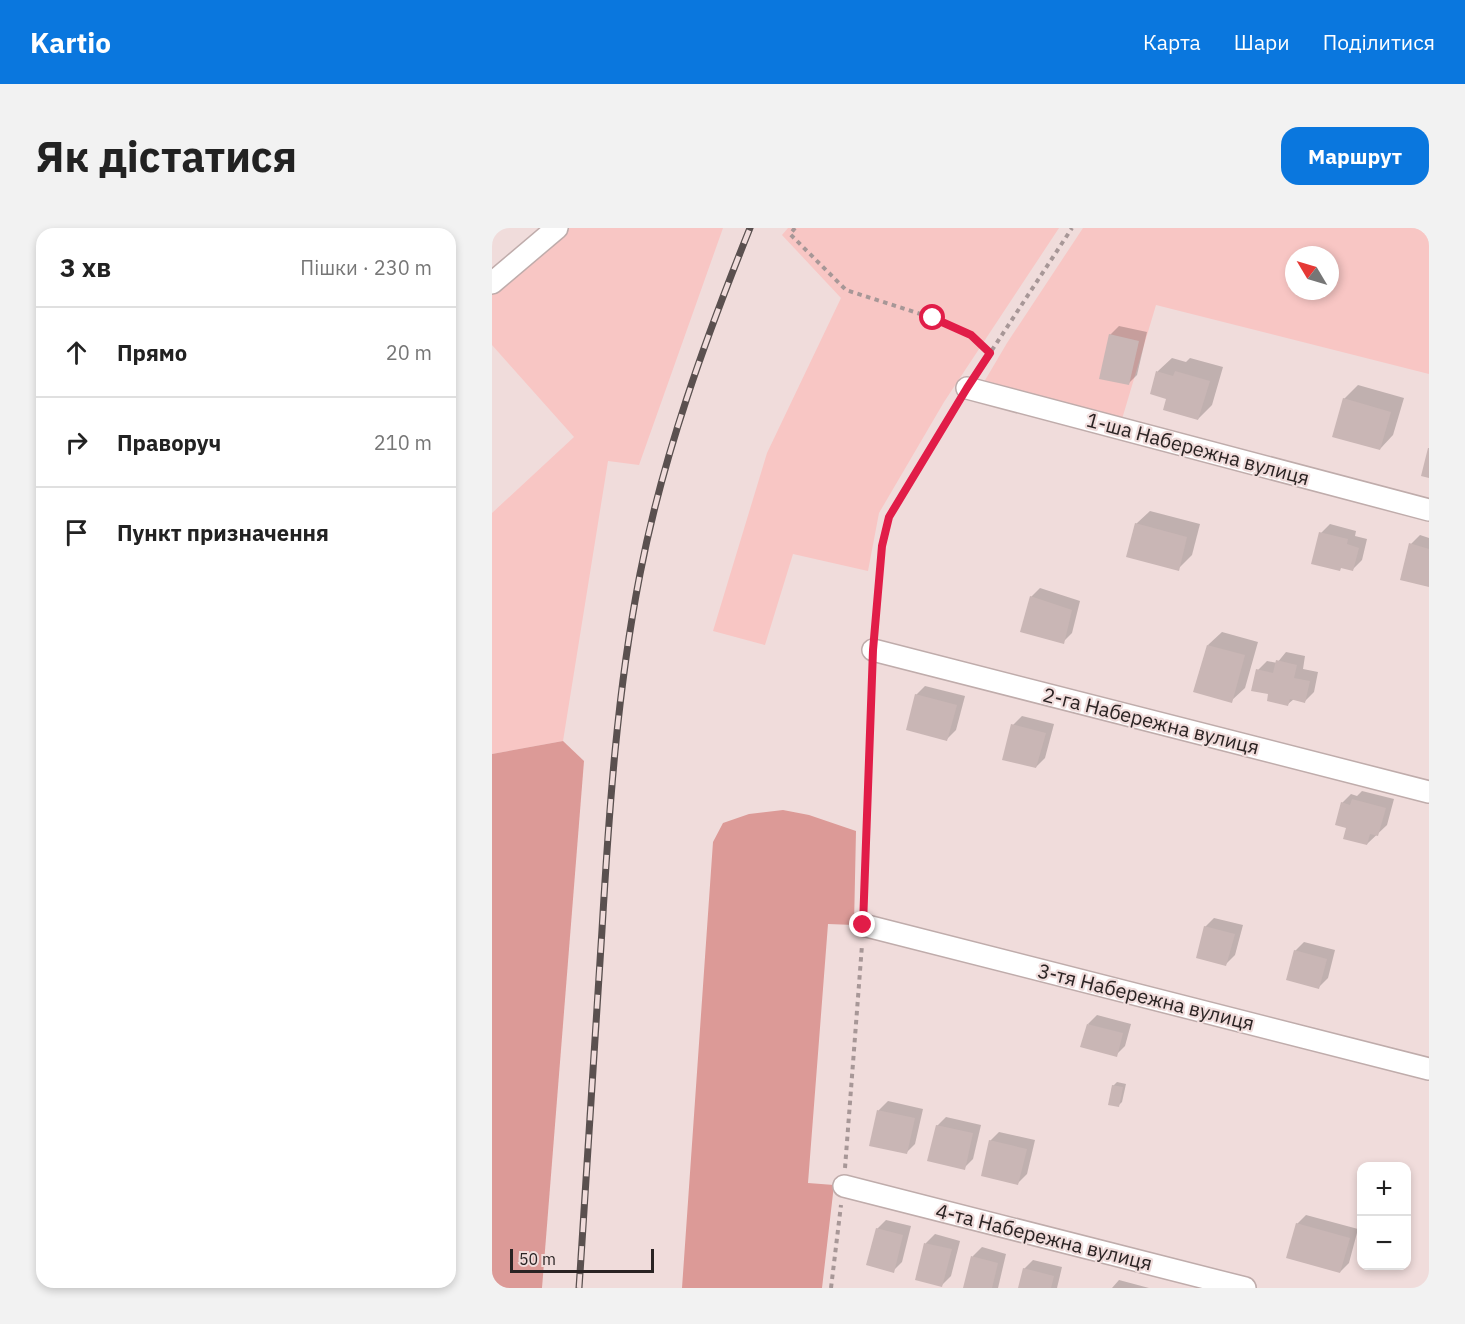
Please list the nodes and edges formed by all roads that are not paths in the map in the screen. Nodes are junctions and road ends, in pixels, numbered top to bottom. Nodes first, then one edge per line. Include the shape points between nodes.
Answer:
1 (557, 228) edge
2 (492, 283) edge
3 (967, 388) road end
4 (1429, 510) edge
5 (873, 650) road end
6 (1429, 792) edge
7 (863, 925) road end
8 (1429, 1069) edge
9 (844, 1186) road end
10 (1245, 1288) edge

1 - 2 street
3 - 4 street, 1-ша Набережна вулиця
5 - 6 street, 2-га Набережна вулиця
7 - 8 street, 3-тя Набережна вулиця
9 - 10 street, 4-та Набережна вулиця

